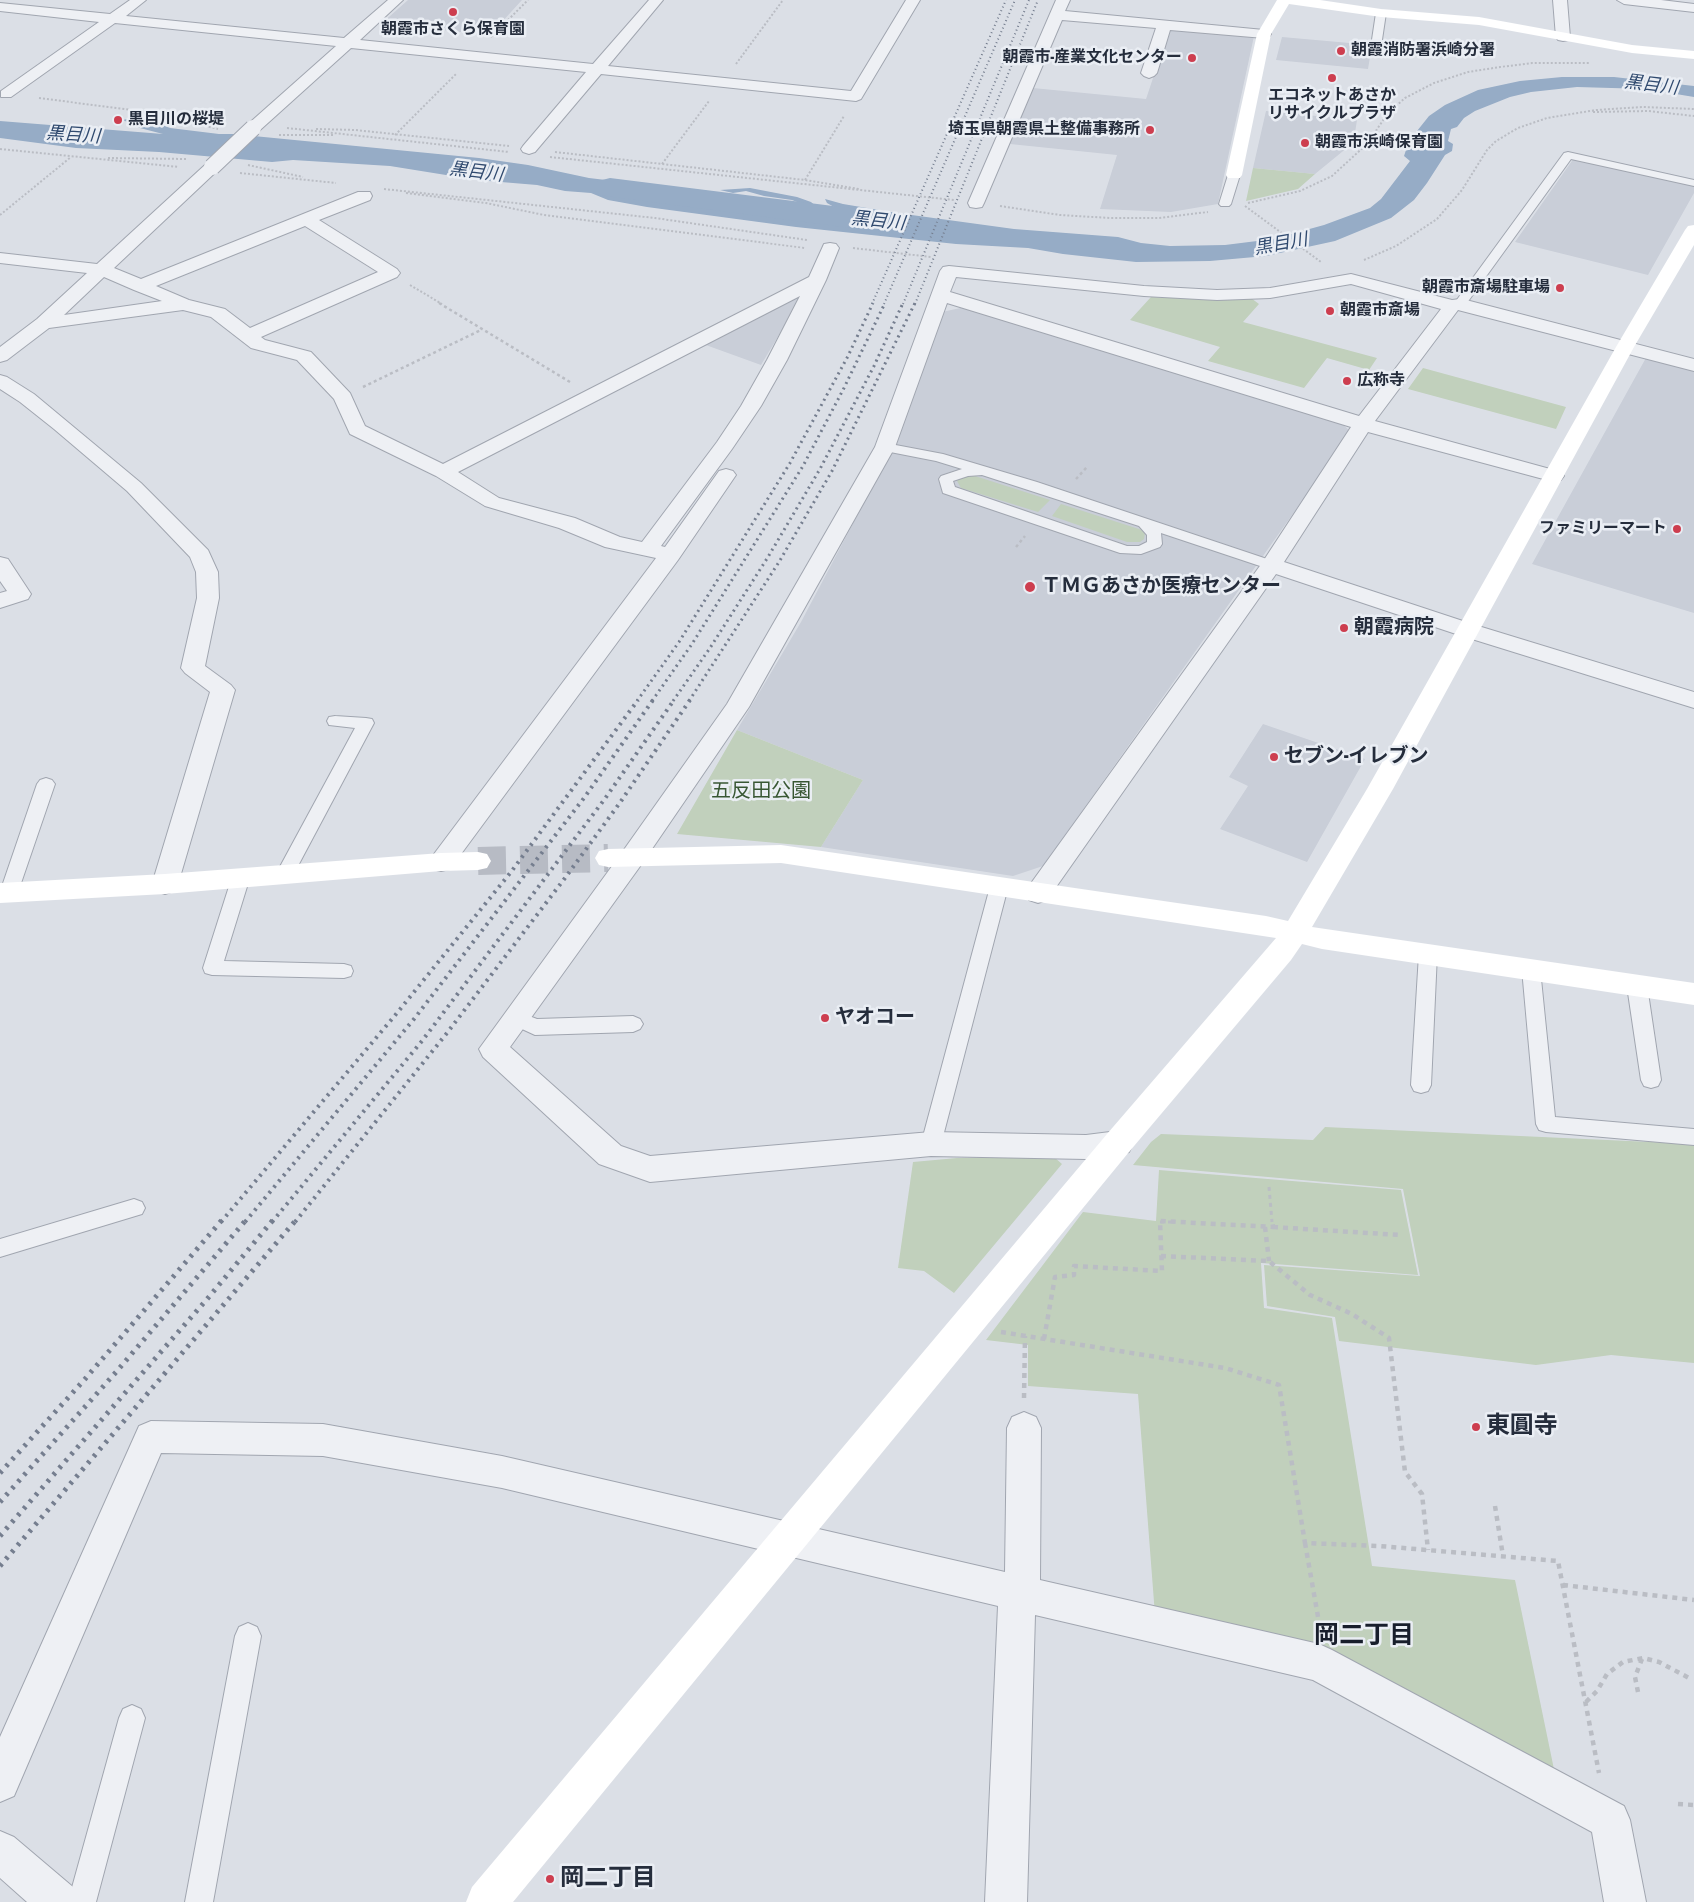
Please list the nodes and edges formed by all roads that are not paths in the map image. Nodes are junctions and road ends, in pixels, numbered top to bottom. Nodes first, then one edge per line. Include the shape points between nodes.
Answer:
1 (140, 0) edge
2 (396, 0) edge
3 (656, 0) edge
4 (913, 0) edge
5 (1063, 0) edge
6 (1284, 0) edge
7 (1292, 0) edge
8 (1560, 0) edge
9 (1624, 0) edge
10 (0, 7) edge
11 (1694, 8) edge
12 (1381, 13) junction
13 (1057, 14) junction
14 (114, 19) junction
15 (1164, 25) junction
16 (1264, 34) junction
17 (1563, 37) junction
18 (350, 43) junction
19 (1375, 53) dead end
20 (1694, 54) edge
21 (598, 70) junction
22 (1149, 73) dead end
23 (6, 94) road end
24 (529, 148) road end
25 (1234, 175) joint
26 (1694, 182) edge
27 (364, 196) dead end
28 (976, 203) road end
29 (1220, 207) road end
30 (306, 219) junction
31 (1694, 230) edge
32 (838, 248) road end
33 (0, 258) edge
34 (104, 270) junction
35 (817, 280) junction
36 (140, 286) junction
37 (940, 296) junction
38 (183, 304) junction
39 (1456, 305) junction
40 (44, 323) junction
41 (248, 336) junction
42 (1625, 347) junction
43 (0, 356) edge
44 (1694, 365) edge
45 (0, 381) edge
46 (1363, 424) junction
47 (885, 448) junction
48 (938, 456) junction
49 (982, 470) junction
50 (442, 472) junction
51 (726, 475) dead end
52 (1554, 476) junction
53 (946, 479) junction
54 (1144, 522) junction
55 (1196, 540) junction
56 (1155, 544) junction
57 (647, 550) junction
58 (670, 555) junction
59 (0, 564) edge
60 (1271, 565) junction
61 (0, 601) edge
62 (1467, 630) junction
63 (1693, 697) edge
64 (335, 721) dead end
65 (46, 784) dead end
66 (620, 858) junction
67 (478, 861) tunnel mouth
68 (441, 862) junction
69 (285, 874) junction
70 (241, 877) junction
71 (165, 884) junction
72 (1000, 887) junction
73 (4, 892) edge
74 (1038, 893) junction
75 (1295, 932) junction
76 (1428, 954) junction
77 (1530, 969) junction
78 (344, 971) dead end
79 (1637, 986) junction
80 (1694, 994) edge
81 (516, 1018) junction
82 (633, 1024) dead end
83 (1651, 1080) dead end
84 (1421, 1085) dead end
85 (1694, 1137) edge
86 (1118, 1143) junction
87 (931, 1144) junction
88 (134, 1208) dead end
89 (0, 1248) edge
90 (1024, 1428) road end
91 (788, 1539) junction
92 (1017, 1594) junction
93 (248, 1636) dead end
94 (132, 1718) dead end
95 (0, 1782) edge
96 (0, 1850) edge
97 (58, 1902) edge
98 (82, 1902) edge
99 (199, 1902) edge
100 (487, 1902) edge
101 (1006, 1902) edge
102 (1625, 1902) edge

1 - 14 street
2 - 18 street
3 - 21 street
4 - 21 street via 856,96
5 - 13 street
6 - 16 street
7 - 12 street
8 - 17 street
9 - 11 street
10 - 14 street
12 - 17 street via 1479,21
12 - 19 lane
13 - 15 street
13 - 28 street
14 - 18 street
14 - 23 street
15 - 16 street
15 - 22 street
16 - 25 street
17 - 20 street via 1632,49
18 - 21 street
18 - 34 street, bridge via 255,126
21 - 24 street
25 - 29 lane
26 - 39 lane via 1568,154
27 - 30 street
30 - 36 street
30 - 41 street via 390,273
31 - 42 street
32 - 35 street
33 - 34 street
34 - 36 street
34 - 40 street
35 - 50 street
35 - 57 street via 751,406
36 - 38 street
37 - 39 street via 949,272 1217,295 1270,293 1351,279
37 - 46 street
37 - 47 street
38 - 40 street
38 - 41 street via 218,313
39 - 42 street
39 - 46 street
40 - 43 street
41 - 50 street via 258,344 304,356 343,398 358,430
42 - 44 street
42 - 52 street
45 - 71 street via 47,414 134,487 200,555 207,572 208,598 193,668 223,690
46 - 52 street
46 - 60 street
47 - 48 lane
47 - 66 street via 737,707
48 - 49 lane
48 - 53 lane via 945,466
49 - 53 lane
49 - 54 lane
50 - 57 street via 492,502
51 - 58 street
52 - 62 street
53 - 56 lane via 948,490 1124,550 1141,550
54 - 55 lane
54 - 56 lane via 1154,534
55 - 56 lane via 1170,540
55 - 60 lane
57 - 58 street
58 - 68 street
59 - 61 street via 20,594
60 - 62 street
60 - 74 street
62 - 63 street
62 - 75 street via 1380,789
64 - 69 lane via 366,724
65 - 73 lane
66 - 72 street via 781,854
66 - 81 street
67 - 68 street
68 - 69 street
69 - 70 street
70 - 71 street
70 - 78 lane via 212,968
71 - 73 street
72 - 74 street
72 - 87 lane
74 - 75 street
75 - 76 street
75 - 86 street via 1280,955
76 - 77 street
76 - 84 lane
77 - 79 street
77 - 85 lane via 1546,1124
79 - 80 street
79 - 83 lane
81 - 82 lane via 535,1027
81 - 87 street via 493,1049 610,1155 650,1169
86 - 87 street via 1086,1147
86 - 91 street
88 - 89 lane
90 - 92 street via 1022,1576
91 - 92 street
91 - 95 street via 502,1472 323,1440 151,1436
91 - 100 street
92 - 101 street
92 - 102 street via 1319,1663 1610,1820
93 - 99 lane
94 - 98 lane
96 - 97 street

